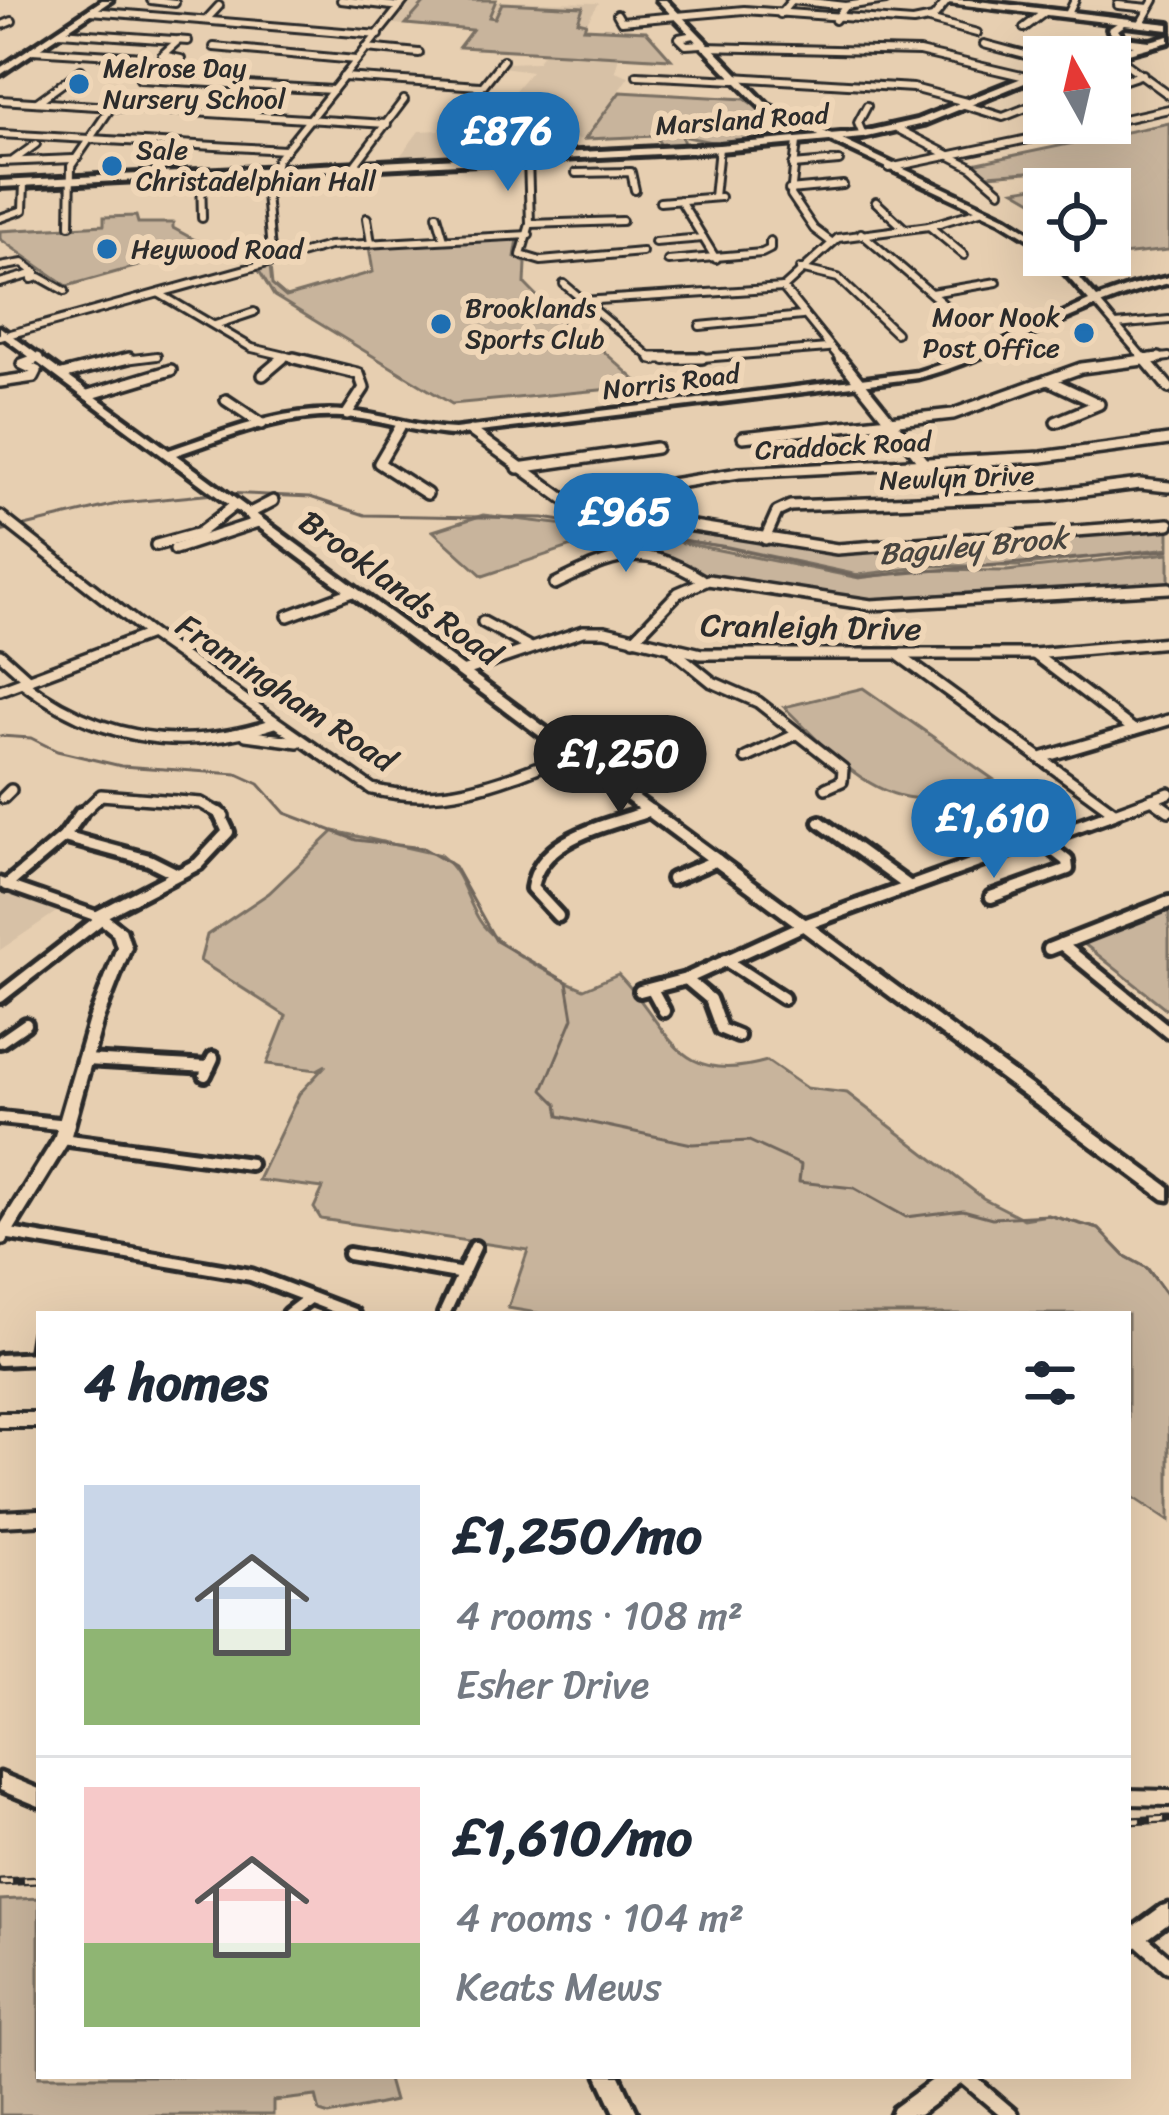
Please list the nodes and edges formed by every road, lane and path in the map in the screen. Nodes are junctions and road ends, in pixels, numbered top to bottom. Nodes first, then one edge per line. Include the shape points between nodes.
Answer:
1 (108, 0) edge
2 (152, 0) edge
3 (341, 0) edge
4 (661, 0) edge
5 (886, 0) edge
6 (948, 0) edge
7 (1075, 0) edge
8 (1154, 0) edge
9 (855, 1) edge
10 (962, 1) edge
11 (820, 2) edge
12 (175, 3) dead end
13 (403, 4) edge
14 (1018, 4) edge
15 (1118, 5) dead end
16 (218, 6) dead end
17 (847, 6) junction
18 (1149, 8) junction
19 (91, 11) junction
20 (1045, 12) junction
21 (617, 14) dead end
22 (674, 14) junction
23 (780, 14) junction
24 (1068, 14) junction
25 (1095, 18) junction
26 (206, 20) junction
27 (836, 20) junction
28 (929, 20) junction
29 (1135, 23) junction
30 (1169, 27) edge
31 (1024, 28) dead end
32 (1113, 29) junction
33 (60, 32) junction
34 (977, 32) dead end
35 (379, 35) junction
36 (1118, 36) edge
37 (693, 39) junction
38 (1169, 39) edge
39 (1131, 42) edge
40 (983, 44) dead end
41 (1150, 44) junction
42 (214, 47) dead end
43 (366, 48) junction
44 (1131, 49) edge
45 (32, 50) junction
46 (419, 53) dead end
47 (1023, 54) edge
48 (144, 57) dead end
49 (181, 59) dead end
50 (356, 60) junction
51 (502, 60) dead end
52 (1131, 68) edge
53 (81, 70) dead end
54 (0, 72) edge
55 (1143, 74) junction
56 (637, 75) dead end
57 (1023, 76) edge
58 (344, 77) junction
59 (734, 78) junction
60 (1023, 78) edge
61 (1131, 78) edge
62 (140, 79) dead end
63 (480, 86) junction
64 (333, 91) junction
65 (1169, 95) edge
66 (0, 100) edge
67 (404, 100) dead end
68 (37, 102) junction
69 (112, 106) junction
70 (867, 106) dead end
71 (965, 107) junction
72 (1023, 110) edge
73 (1169, 110) edge
74 (314, 117) junction
75 (1131, 117) edge
76 (387, 124) junction
77 (451, 126) dead end
78 (898, 129) junction
79 (1, 134) edge
80 (820, 136) junction
81 (857, 136) junction
82 (89, 138) junction
83 (1023, 139) edge
84 (800, 141) junction
85 (36, 144) dead end
86 (840, 145) junction
87 (718, 148) junction
88 (285, 149) junction
89 (602, 154) junction
90 (950, 154) junction
91 (528, 157) junction
92 (74, 159) junction
93 (839, 161) dead end
94 (0, 162) edge
95 (11, 162) junction
96 (794, 165) junction
97 (354, 166) junction
98 (890, 168) junction
99 (270, 170) junction
100 (576, 173) dead end
101 (604, 173) junction
102 (201, 174) junction
103 (70, 180) junction
104 (24, 183) junction
105 (0, 184) edge
106 (843, 185) dead end
107 (635, 190) dead end
108 (789, 190) junction
109 (1000, 191) dead end
110 (680, 200) junction
111 (660, 202) dead end
112 (876, 202) dead end
113 (983, 210) junction
114 (437, 215) dead end
115 (0, 218) edge
116 (202, 218) dead end
117 (367, 218) dead end
118 (621, 220) dead end
119 (530, 224) junction
120 (70, 225) dead end
121 (928, 226) junction
122 (904, 228) junction
123 (861, 233) junction
124 (1023, 233) edge
125 (529, 235) junction
126 (704, 238) junction
127 (444, 239) junction
128 (770, 241) dead end
129 (656, 242) dead end
130 (831, 242) junction
131 (371, 243) junction
132 (642, 252) dead end
133 (964, 256) dead end
134 (717, 260) junction
135 (668, 261) dead end
136 (272, 262) junction
137 (0, 267) edge
138 (800, 269) junction
139 (1073, 276) edge
140 (1169, 280) edge
141 (997, 282) dead end
142 (564, 284) dead end
143 (0, 286) edge
144 (783, 289) junction
145 (65, 291) dead end
146 (931, 293) junction
147 (160, 294) junction
148 (1093, 299) junction
149 (582, 301) junction
150 (254, 312) dead end
151 (955, 314) dead end
152 (802, 316) junction
153 (1169, 320) edge
154 (215, 325) junction
155 (700, 326) dead end
156 (1116, 326) junction
157 (896, 333) dead end
158 (2, 334) edge
159 (828, 348) junction
160 (157, 356) dead end
161 (286, 356) junction
162 (39, 358) junction
163 (1169, 358) edge
164 (1145, 360) junction
165 (171, 370) dead end
166 (62, 375) junction
167 (263, 375) dead end
168 (1048, 380) junction
169 (0, 382) edge
170 (858, 384) junction
171 (1169, 388) edge
172 (88, 395) junction
173 (226, 400) dead end
174 (346, 414) junction
175 (1056, 422) dead end
176 (890, 423) junction
177 (262, 424) junction
178 (400, 427) junction
179 (471, 431) junction
180 (743, 437) dead end
181 (1169, 440) edge
182 (656, 448) dead end
183 (167, 454) junction
184 (924, 463) junction
185 (518, 468) junction
186 (1169, 488) edge
187 (427, 494) dead end
188 (606, 495) junction
189 (273, 501) dead end
190 (232, 502) junction
191 (0, 516) edge
192 (253, 518) junction
193 (1169, 524) edge
194 (765, 539) junction
195 (156, 545) dead end
196 (175, 549) dead end
197 (700, 579) junction
198 (555, 584) dead end
199 (1169, 588) edge
200 (352, 592) junction
201 (288, 616) dead end
202 (483, 622) dead end
203 (149, 634) junction
204 (634, 639) junction
205 (1169, 641) edge
206 (529, 647) junction
207 (674, 651) junction
208 (0, 654) edge
209 (1034, 654) junction
210 (900, 656) junction
211 (462, 673) junction
212 (26, 681) junction
213 (0, 690) edge
214 (1169, 720) edge
215 (275, 723) junction
216 (1134, 730) junction
217 (242, 734) junction
218 (797, 734) junction
219 (301, 742) junction
220 (576, 752) junction
221 (1044, 757) junction
222 (746, 758) dead end
223 (826, 788) dead end
224 (1169, 793) edge
225 (967, 795) dead end
226 (1152, 799) junction
227 (651, 810) junction
228 (1114, 812) junction
229 (1169, 812) edge
230 (820, 822) dead end
231 (64, 838) junction
232 (1040, 840) junction
233 (1024, 845) junction
234 (717, 860) junction
235 (177, 874) junction
236 (672, 880) dead end
237 (3, 884) edge
238 (910, 887) junction
239 (991, 897) dead end
240 (1169, 902) edge
241 (558, 916) dead end
242 (100, 917) junction
243 (804, 925) junction
244 (725, 960) junction
245 (686, 979) junction
246 (0, 997) edge
247 (784, 998) dead end
248 (664, 1011) dead end
249 (26, 1024) dead end
250 (1169, 1032) edge
251 (738, 1036) dead end
252 (0, 1042) edge
253 (86, 1060) junction
254 (209, 1066) dead end
255 (0, 1118) edge
256 (65, 1132) junction
257 (250, 1164) dead end
258 (1169, 1195) edge
259 (2, 1236) edge
260 (475, 1247) dead end
261 (349, 1253) dead end
262 (463, 1274) junction
263 (308, 1298) junction
264 (292, 1311) edge
265 (345, 1311) edge
266 (445, 1311) edge
267 (36, 1358) edge
268 (0, 1360) edge
269 (0, 1420) edge
270 (36, 1420) edge
271 (36, 1516) edge
272 (0, 1519) edge
273 (0, 1781) edge
274 (36, 1797) edge
275 (1131, 1797) edge
276 (1169, 1798) edge
277 (1169, 1912) edge
278 (1132, 1939) edge
279 (1169, 1965) edge
280 (610, 2079) edge
281 (968, 2079) edge
282 (940, 2080) edge
283 (627, 2115) edge
284 (902, 2115) edge
285 (1010, 2115) edge

1 - 19 street
2 - 12 street
3 - 13 street
4 - 22 street
5 - 9 street
6 - 10 street
6 - 28 street
7 - 24 street
8 - 18 street
9 - 17 street
10 - 14 street
11 - 17 street
11 - 23 street via 792,0
13 - 35 street
14 - 20 street
15 - 18 street
16 - 26 street
17 - 27 street
18 - 29 street
19 - 26 street
19 - 33 street
20 - 24 street
20 - 31 street
21 - 22 street via 621,21
22 - 23 street
22 - 37 street
23 - 27 street
24 - 25 street
25 - 29 street
25 - 32 street
26 - 35 street
27 - 28 street
28 - 34 street
29 - 30 main road
29 - 32 main road
32 - 36 main road
33 - 45 street
33 - 49 street via 183,41 162,55
35 - 43 street
37 - 57 street via 919,52
37 - 59 street
38 - 41 main road
39 - 41 main road
40 - 47 street
41 - 44 main road
42 - 50 street
43 - 46 street
43 - 50 street
45 - 48 street
45 - 54 street
50 - 58 street
51 - 63 street
52 - 55 street
53 - 68 street
55 - 61 street
55 - 65 street
56 - 59 street
58 - 63 street
58 - 64 street
59 - 71 street via 913,88
59 - 80 street via 765,107
60 - 71 main road, Marsland Road
62 - 64 street
63 - 77 street
64 - 74 street
66 - 68 street
67 - 76 street
68 - 69 street
69 - 74 street
69 - 82 street
70 - 81 street
71 - 72 street via 1008,117
71 - 78 main road, Marsland Road
73 - 75 street
74 - 76 street
74 - 88 street
76 - 97 street
78 - 81 main road, Marsland Road
78 - 90 street
79 - 82 street
80 - 81 main road, Marsland Road
80 - 84 main road, Marsland Road
80 - 86 street
81 - 86 main road
82 - 88 street
82 - 92 street
83 - 90 street
84 - 87 main road, Marsland Road
84 - 96 street
85 - 95 street
86 - 98 street
87 - 89 main road, Marsland Road
87 - 110 street via 717,197
88 - 99 street
89 - 91 main road, Marsland Road
89 - 101 street
90 - 98 street
90 - 109 street
91 - 97 main road, Marsland Road
91 - 119 street
92 - 95 street
92 - 103 street
93 - 96 street
94 - 95 street
96 - 108 street
97 - 99 main road, Marsland Road
98 - 113 street
99 - 102 main road, Marsland Road
99 - 136 street
100 - 101 street
101 - 107 street via 634,173
102 - 103 main road, Marsland Road
102 - 116 street
103 - 104 main road, Marsland Road
103 - 120 street
104 - 105 main road, Marsland Road
104 - 115 street via 22,210
106 - 108 street
108 - 130 street
110 - 111 street
110 - 126 street
112 - 122 street
113 - 121 street
113 - 124 street
114 - 127 street
117 - 131 street
118 - 119 street
119 - 125 street
121 - 122 street
121 - 133 street
122 - 123 street
123 - 130 street
123 - 146 street
125 - 127 street
125 - 132 street via 520,252 532,261
126 - 129 street
126 - 134 street
127 - 131 street
128 - 134 street via 767,251
130 - 138 street
131 - 136 street
134 - 135 street
136 - 147 street
137 - 143 street via 23,263 36,273
138 - 144 street
138 - 157 street via 838,278
139 - 148 street
140 - 148 street, Norris Road
141 - 146 street
142 - 149 street
143 - 145 street via 40,277
144 - 149 street
144 - 152 street
146 - 151 street
147 - 154 street
147 - 158 street
148 - 156 street
148 - 170 street, Norris Road via 976,359
149 - 159 street via 656,362
150 - 154 street
152 - 155 street
152 - 159 street
153 - 156 street
154 - 161 street via 252,348
156 - 164 street
158 - 162 street, Brooklands Road
159 - 170 street
160 - 166 street
161 - 167 street
161 - 174 street via 359,374 364,388
162 - 166 street, Brooklands Road
162 - 169 street via 22,364 37,371 34,377
163 - 164 street
164 - 168 street
164 - 171 street
165 - 172 street
166 - 172 street, Brooklands Road
168 - 175 street via 1099,404
168 - 176 street via 972,410
170 - 176 street
170 - 179 street, Norris Road
172 - 183 street, Brooklands Road
173 - 177 street
174 - 177 street, Norris Road
174 - 178 street, Norris Road
176 - 180 street
176 - 184 street
177 - 183 street, Norris Road
178 - 179 street, Norris Road
178 - 187 street via 379,463
179 - 185 street, Craddock Road
181 - 184 street, Craddock Road
182 - 185 street
183 - 190 street, Brooklands Road
184 - 188 street, Craddock Road via 739,473
185 - 188 street, Craddock Road via 563,500
186 - 194 street, Newlyn Drive via 790,506 777,512
188 - 194 street via 624,515
189 - 192 street
190 - 192 street, Brooklands Road
190 - 195 street via 199,533
191 - 203 street, Framingham Road
192 - 196 street
192 - 200 street, Brooklands Road
193 - 194 street via 837,549
197 - 198 street via 673,560 629,552
197 - 199 street via 871,605
197 - 204 street
200 - 201 street
200 - 211 street, Brooklands Road
202 - 206 street
203 - 212 street
203 - 215 street, Framingham Road
204 - 206 street, Cranleigh Drive via 583,632
204 - 207 street, Cranleigh Drive
205 - 209 street, Cranleigh Drive
206 - 211 street, Cranleigh Drive
207 - 210 street, Cranleigh Drive
207 - 218 street
208 - 212 street
209 - 210 street, Cranleigh Drive
209 - 216 street
210 - 221 street
211 - 220 street, Brooklands Road
212 - 213 street
212 - 217 street via 60,714 112,733 161,740
214 - 216 street
215 - 217 street
215 - 219 street, Framingham Road
216 - 221 street
217 - 219 street
218 - 222 street
218 - 223 street via 843,769 842,781
219 - 220 street, Framingham Road via 372,789 423,799 482,789
220 - 227 street, Brooklands Road
221 - 228 street
224 - 226 street
225 - 233 street
226 - 228 street
226 - 229 street
227 - 234 street, Brooklands Road
227 - 241 street via 540,860 531,886
228 - 232 street
230 - 238 street
231 - 235 street
231 - 235 street via 101,795 218,809 227,820 225,838
231 - 237 street
232 - 233 street
232 - 239 street via 1068,869
233 - 238 street
234 - 236 street
234 - 243 street, Brooklands Road
235 - 242 street
237 - 242 street
238 - 243 street
240 - 250 street via 1055,947
242 - 246 street
242 - 253 street via 120,932 124,950
243 - 244 street
243 - 258 street, Brooklands Road
244 - 245 street
244 - 247 street
245 - 248 street via 646,990
245 - 251 street via 710,999 721,1029
249 - 252 street
253 - 254 street
253 - 256 street
255 - 256 street
256 - 257 street
256 - 259 street
259 - 263 street via 251,1275
260 - 262 street
261 - 262 street
262 - 266 street
263 - 264 street
263 - 265 street
267 - 268 street
269 - 270 street
271 - 272 street
273 - 274 street
275 - 276 street
277 - 278 street
278 - 279 street
280 - 283 street
281 - 285 street
282 - 284 street

